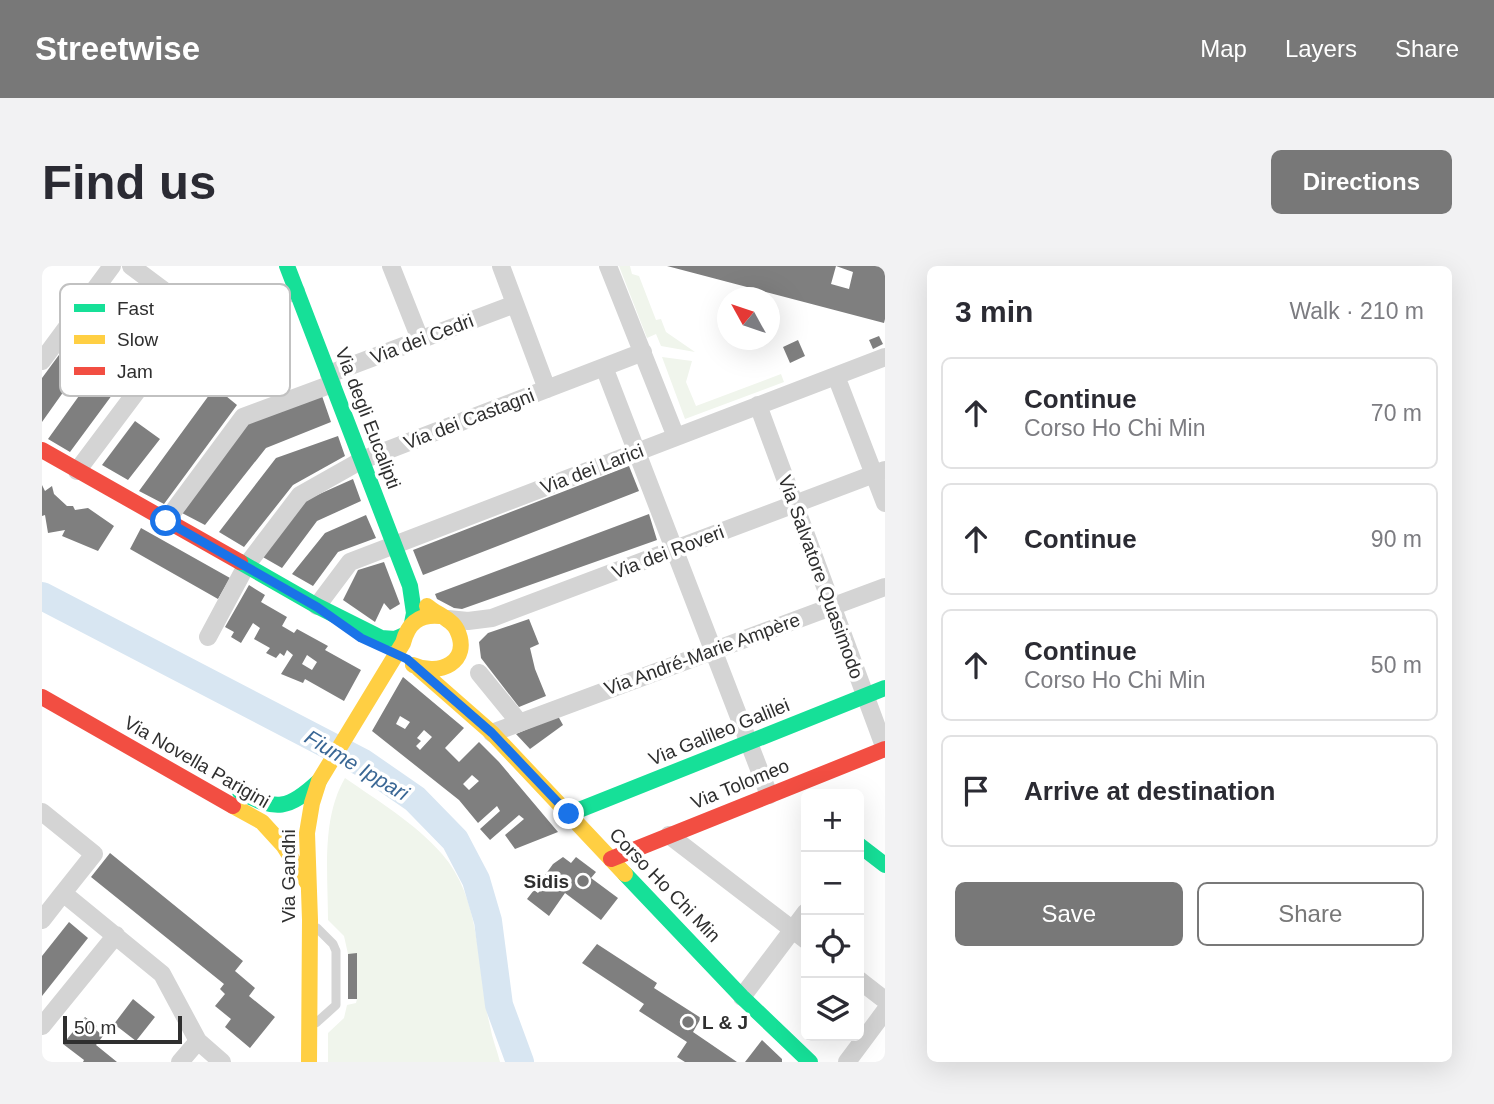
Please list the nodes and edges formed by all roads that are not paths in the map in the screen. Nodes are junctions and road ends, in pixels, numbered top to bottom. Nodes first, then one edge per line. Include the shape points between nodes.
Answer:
1 (112, 266) edge
2 (131, 266) edge
3 (391, 266) edge
4 (501, 266) edge
5 (608, 266) edge
6 (292, 267) edge
7 (98, 284) edge
8 (155, 284) edge
9 (296, 290) junction
10 (290, 292) edge
11 (515, 304) junction
12 (60, 336) edge
13 (420, 339) junction
14 (643, 352) junction
15 (885, 357) edge
16 (42, 361) edge
17 (604, 367) junction
18 (836, 376) junction
19 (330, 379) junction
20 (547, 389) junction
21 (132, 396) edge
22 (758, 405) junction
23 (676, 437) junction
24 (42, 450) edge
25 (637, 452) junction
26 (362, 460) junction
27 (77, 471) junction
28 (879, 472) edge
29 (794, 503) junction
30 (885, 503) edge
31 (166, 521) junction
32 (395, 545) junction
33 (674, 550) junction
34 (246, 566) junction
35 (410, 586) junction
36 (885, 587) edge
37 (832, 605) junction
38 (317, 607) junction
39 (444, 618) junction
40 (208, 637) dead end
41 (713, 650) junction
42 (395, 651) junction
43 (458, 654) junction
44 (479, 673) dead end
45 (42, 679) edge
46 (885, 688) edge
47 (866, 696) junction
48 (42, 697) edge
49 (519, 722) junction
50 (492, 733) junction
51 (749, 743) junction
52 (885, 749) edge
53 (320, 780) junction
54 (784, 793) junction
55 (42, 812) edge
56 (569, 814) junction
57 (265, 815) junction
58 (296, 825) junction
59 (669, 835) junction
60 (864, 849) edge
61 (611, 859) junction
62 (885, 865) edge
63 (309, 886) junction
64 (63, 893) junction
65 (805, 915) edge
66 (42, 920) edge
67 (310, 920) junction
68 (116, 935) junction
69 (800, 935) edge
70 (864, 984) edge
71 (743, 997) junction
72 (885, 1000) edge
73 (885, 1011) edge
74 (42, 1026) edge
75 (309, 1029) junction
76 (198, 1041) junction
77 (803, 1060) edge
78 (180, 1062) edge
79 (222, 1062) edge
80 (309, 1062) edge
81 (847, 1062) edge

1 - 7 street
2 - 8 street
3 - 13 street
4 - 11 street
5 - 14 street
6 - 9 main road, Via degli Eucalipti
9 - 10 street
9 - 19 main road, Via degli Eucalipti
11 - 13 street, Via dei Cedri
11 - 20 street
12 - 16 street
13 - 19 street, Via dei Cedri
14 - 17 street, Via dei Castagni
14 - 23 street
15 - 18 street, Via dei Larici
17 - 20 street, Via dei Castagni
17 - 25 street
18 - 22 street, Via dei Larici
18 - 28 street
19 - 26 main road, Via degli Eucalipti
19 - 31 street, Via dei Cedri via 243,417
20 - 26 street, Via dei Castagni
21 - 27 street
22 - 23 street, Via dei Larici
22 - 29 street, Via Salvatore Quasimodo
23 - 25 street, Via dei Larici
24 - 27 main road
25 - 32 street, Via dei Larici
25 - 33 street
26 - 32 main road, Via degli Eucalipti
26 - 34 street, Via dei Castagni via 300,495
27 - 31 main road
28 - 29 street, Via dei Roveri
28 - 30 street
29 - 33 street, Via dei Roveri
29 - 37 street, Via Salvatore Quasimodo
31 - 34 main road
32 - 35 main road, Via degli Eucalipti
32 - 38 street, Via dei Larici via 350,562
33 - 39 street, Via dei Roveri via 492,618
33 - 41 street
34 - 38 main road
34 - 40 street, Via dei Castagni
35 - 39 main road
35 - 42 main road via 414,613
36 - 37 street, Via André-Marie Ampère
37 - 41 street, Via André-Marie Ampère
37 - 47 street, Via Salvatore Quasimodo
38 - 42 main road
38 - 42 main road via 381,638 395,639
39 - 42 main road via 425,615
39 - 43 main road via 458,631
41 - 49 street, Via André-Marie Ampère
41 - 51 street
42 - 43 main road via 426,672 449,667
42 - 50 main road
42 - 53 main road, Via Gandhi
43 - 50 main road via 465,691
44 - 49 street
45 - 57 main road, Via Novella Parigini
46 - 47 main road, Via Galileo Galilei
47 - 51 main road, Via Galileo Galilei
47 - 52 street, Via Salvatore Quasimodo
48 - 57 main road, Via Novella Parigini
49 - 50 street, Via André-Marie Ampère
50 - 56 main road, Corso Ho Chi Min
51 - 54 street
51 - 56 main road, Via Galileo Galilei
52 - 54 main road, Via Tolomeo
53 - 57 main road, Via Novella Parigini via 302,799
53 - 58 main road, Via Gandhi via 312,803
54 - 59 main road, Via Tolomeo
55 - 64 street via 94,854
56 - 61 main road, Corso Ho Chi Min
57 - 58 main road
57 - 58 main road via 287,834
57 - 63 main road, Via Novella Parigini
58 - 63 main road, Via Gandhi
59 - 61 main road, Via Tolomeo
59 - 69 street
60 - 62 main road
61 - 71 main road, Corso Ho Chi Min
63 - 67 main road, Via Gandhi
64 - 66 street
64 - 68 street
65 - 69 street
67 - 75 main road, Via Gandhi
67 - 75 lane via 336,951 336,1005
68 - 74 street
68 - 76 street via 162,974
69 - 71 street
70 - 72 street
71 - 77 main road, Corso Ho Chi Min
73 - 81 street
75 - 80 main road, Via Gandhi
76 - 78 street
76 - 79 street

